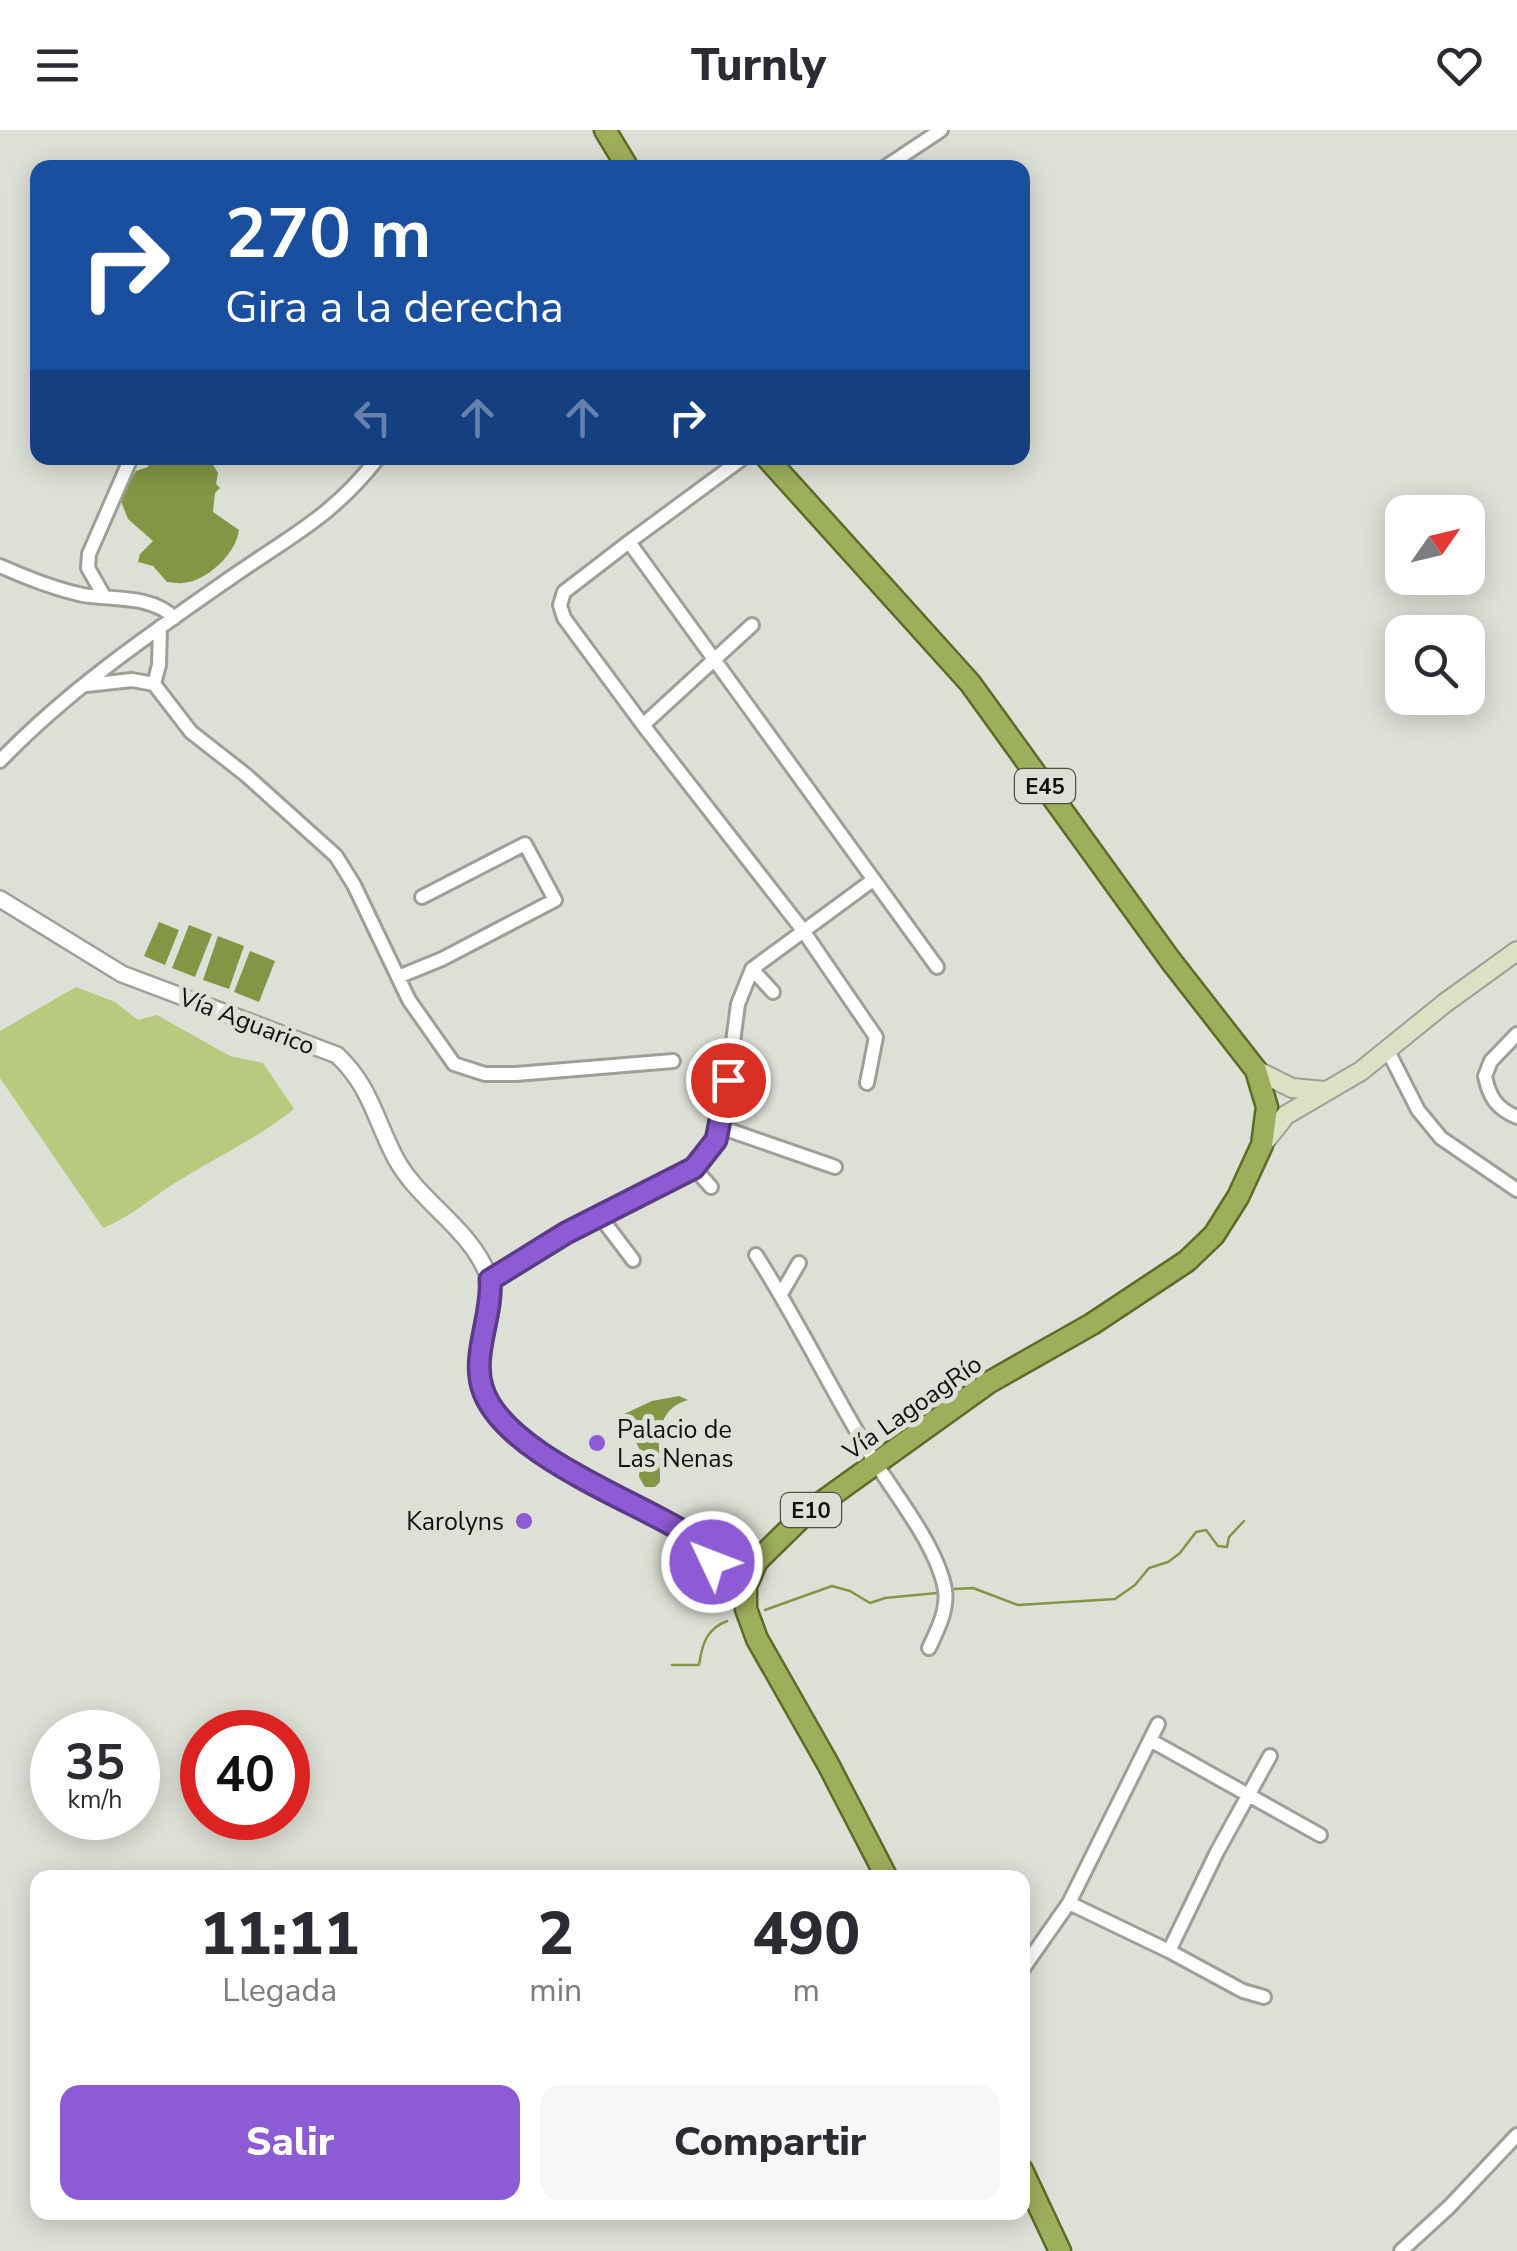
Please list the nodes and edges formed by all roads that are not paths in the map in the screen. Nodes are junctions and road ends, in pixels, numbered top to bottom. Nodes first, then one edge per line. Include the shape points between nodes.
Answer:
1 (605, 130) edge
2 (941, 130) edge
3 (623, 160) edge
4 (896, 160) edge
5 (128, 465) edge
6 (372, 465) edge
7 (734, 465) edge
8 (773, 465) edge
9 (629, 542) junction
10 (0, 566) edge
11 (104, 596) junction
12 (174, 618) junction
13 (752, 625) dead end
14 (160, 627) junction
15 (716, 659) junction
16 (154, 684) junction
17 (86, 685) junction
18 (643, 725) junction
19 (0, 761) edge
20 (873, 880) junction
21 (422, 897) dead end
22 (0, 899) edge
23 (802, 929) junction
24 (1517, 951) edge
25 (937, 966) dead end
26 (752, 969) junction
27 (398, 977) junction
28 (773, 992) dead end
29 (1517, 1034) edge
30 (1388, 1051) junction
31 (673, 1061) dead end
32 (1256, 1070) junction
33 (867, 1084) dead end
34 (1326, 1090) junction
35 (1517, 1117) edge
36 (720, 1128) junction
37 (1262, 1145) junction
38 (836, 1166) dead end
39 (694, 1168) junction
40 (711, 1187) dead end
41 (1517, 1190) edge
42 (599, 1215) junction
43 (756, 1254) dead end
44 (633, 1260) dead end
45 (799, 1263) dead end
46 (490, 1280) junction
47 (781, 1294) junction
48 (876, 1462) junction
49 (746, 1586) junction
50 (929, 1648) dead end
51 (1158, 1724) dead end
52 (1150, 1740) junction
53 (1270, 1756) dead end
54 (1250, 1796) junction
55 (1320, 1836) dead end
56 (883, 1870) edge
57 (1069, 1903) junction
58 (1168, 1951) junction
59 (1030, 1959) edge
60 (1264, 1996) dead end
61 (1517, 2135) edge
62 (1030, 2187) edge
63 (1060, 2251) edge
64 (1401, 2251) edge

1 - 3 highway
2 - 4 street
5 - 11 street via 89,554 88,568
6 - 12 street via 336,506
7 - 9 street
8 - 32 highway, E45 via 970,683
9 - 15 street
9 - 18 street via 564,592 560,605
10 - 11 street via 45,585
11 - 12 street via 159,606
12 - 14 street
13 - 15 street
14 - 16 street
14 - 17 street
15 - 18 street
15 - 20 street
16 - 17 street
16 - 27 street via 190,732 336,856
17 - 19 street
18 - 23 street
20 - 23 street
20 - 25 street
21 - 27 street via 525,844 555,900
22 - 46 street, Vía Aguarico via 122,974 337,1055 368,1093 397,1161 467,1240
23 - 26 street
23 - 33 street via 876,1037
24 - 30 main road
26 - 28 street
26 - 36 street via 738,1004
27 - 31 street via 444,1054 467,1070 516,1074
29 - 35 street via 1484,1076 1492,1100
30 - 34 main road
30 - 41 street via 1418,1110 1441,1138
32 - 34 main road via 1292,1088
32 - 37 highway, E45 via 1267,1108
34 - 37 main road via 1286,1115
36 - 38 street
36 - 39 street
37 - 48 highway, Vía LagoagRío / E10 via 1224,1220 1188,1261 988,1383
39 - 40 street
39 - 42 street
42 - 44 street
42 - 46 street
43 - 47 street
45 - 47 street
46 - 49 street via 480,1365 492,1409 533,1450 684,1532
47 - 48 street
48 - 49 highway, Vía LagoagRío / E10 via 771,1544
48 - 50 street via 916,1522 946,1591
49 - 56 highway via 757,1638
51 - 52 street
52 - 54 street
52 - 57 street
53 - 54 street
54 - 55 street
54 - 58 street
57 - 58 street
57 - 59 street
58 - 60 street
61 - 64 street
62 - 63 highway

